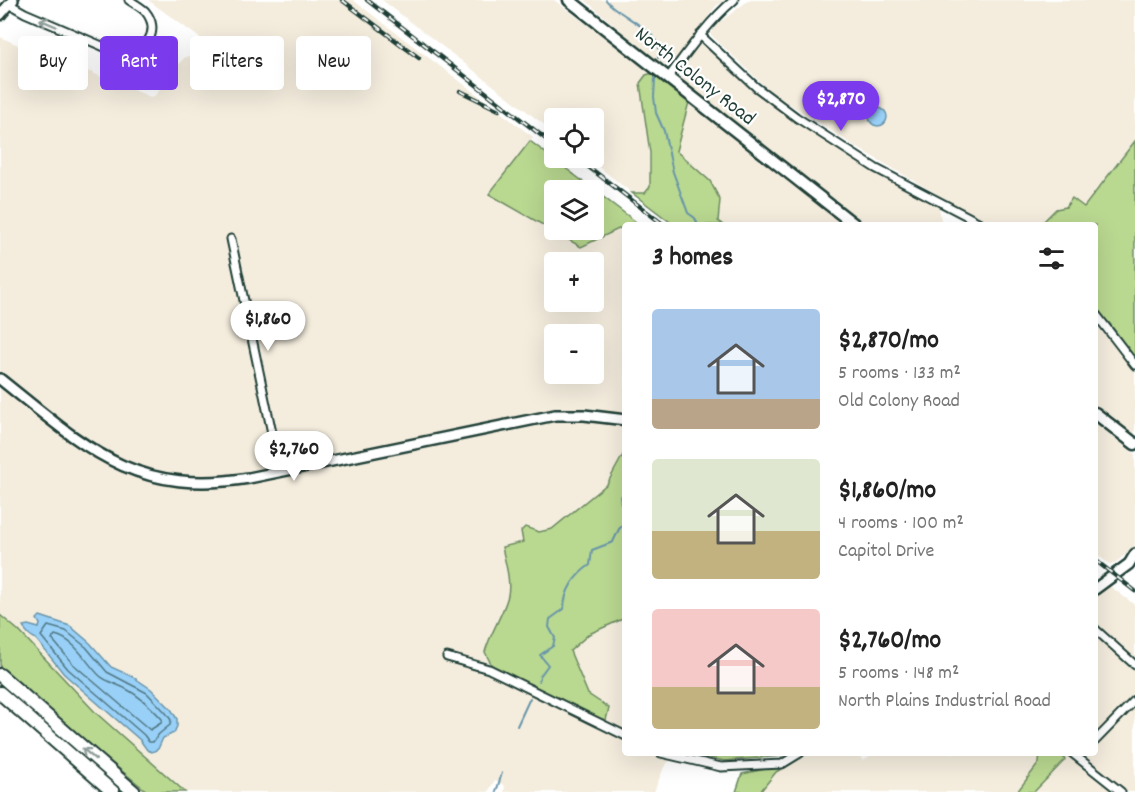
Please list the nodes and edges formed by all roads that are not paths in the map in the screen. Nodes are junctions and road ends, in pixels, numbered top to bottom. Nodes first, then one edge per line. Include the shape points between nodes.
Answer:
1 (129, 0) edge
2 (569, 0) edge
3 (734, 0) edge
4 (11, 2) edge
5 (0, 15) edge
6 (700, 35) junction
7 (668, 78) junction
8 (851, 222) edge
9 (978, 222) edge
10 (231, 239) dead end
11 (1098, 317) edge
12 (1135, 365) edge
13 (0, 379) edge
14 (1098, 415) edge
15 (622, 420) edge
16 (1135, 444) edge
17 (280, 471) junction
18 (1133, 556) edge
19 (1098, 580) edge
20 (1098, 587) edge
21 (1098, 632) edge
22 (447, 657) dead end
23 (1135, 665) edge
24 (0, 675) edge
25 (0, 693) edge
26 (1135, 700) edge
27 (622, 734) edge
28 (1098, 738) edge
29 (674, 756) edge
30 (795, 756) edge
31 (1079, 756) edge
32 (113, 792) edge
33 (134, 792) edge
34 (1121, 792) edge

1 -> 4 street via 145,12 151,32 141,50 123,56 24,13
2 - 7 main road, North Colony Road
3 - 6 street
4 - 5 street
6 - 7 street
6 - 9 street via 756,87 796,117 875,168
7 - 8 main road, North Colony Road
10 - 17 street
11 - 12 street
13 - 17 street via 89,449 132,470 190,483 218,483
14 - 16 main road
15 - 17 street via 555,415
18 - 19 street
18 - 20 street via 1129,564
21 - 23 street
22 - 27 street via 489,669
33 -> 24 highway
25 - 32 highway
26 - 28 street
29 - 30 street via 721,767 782,764
31 - 34 street

